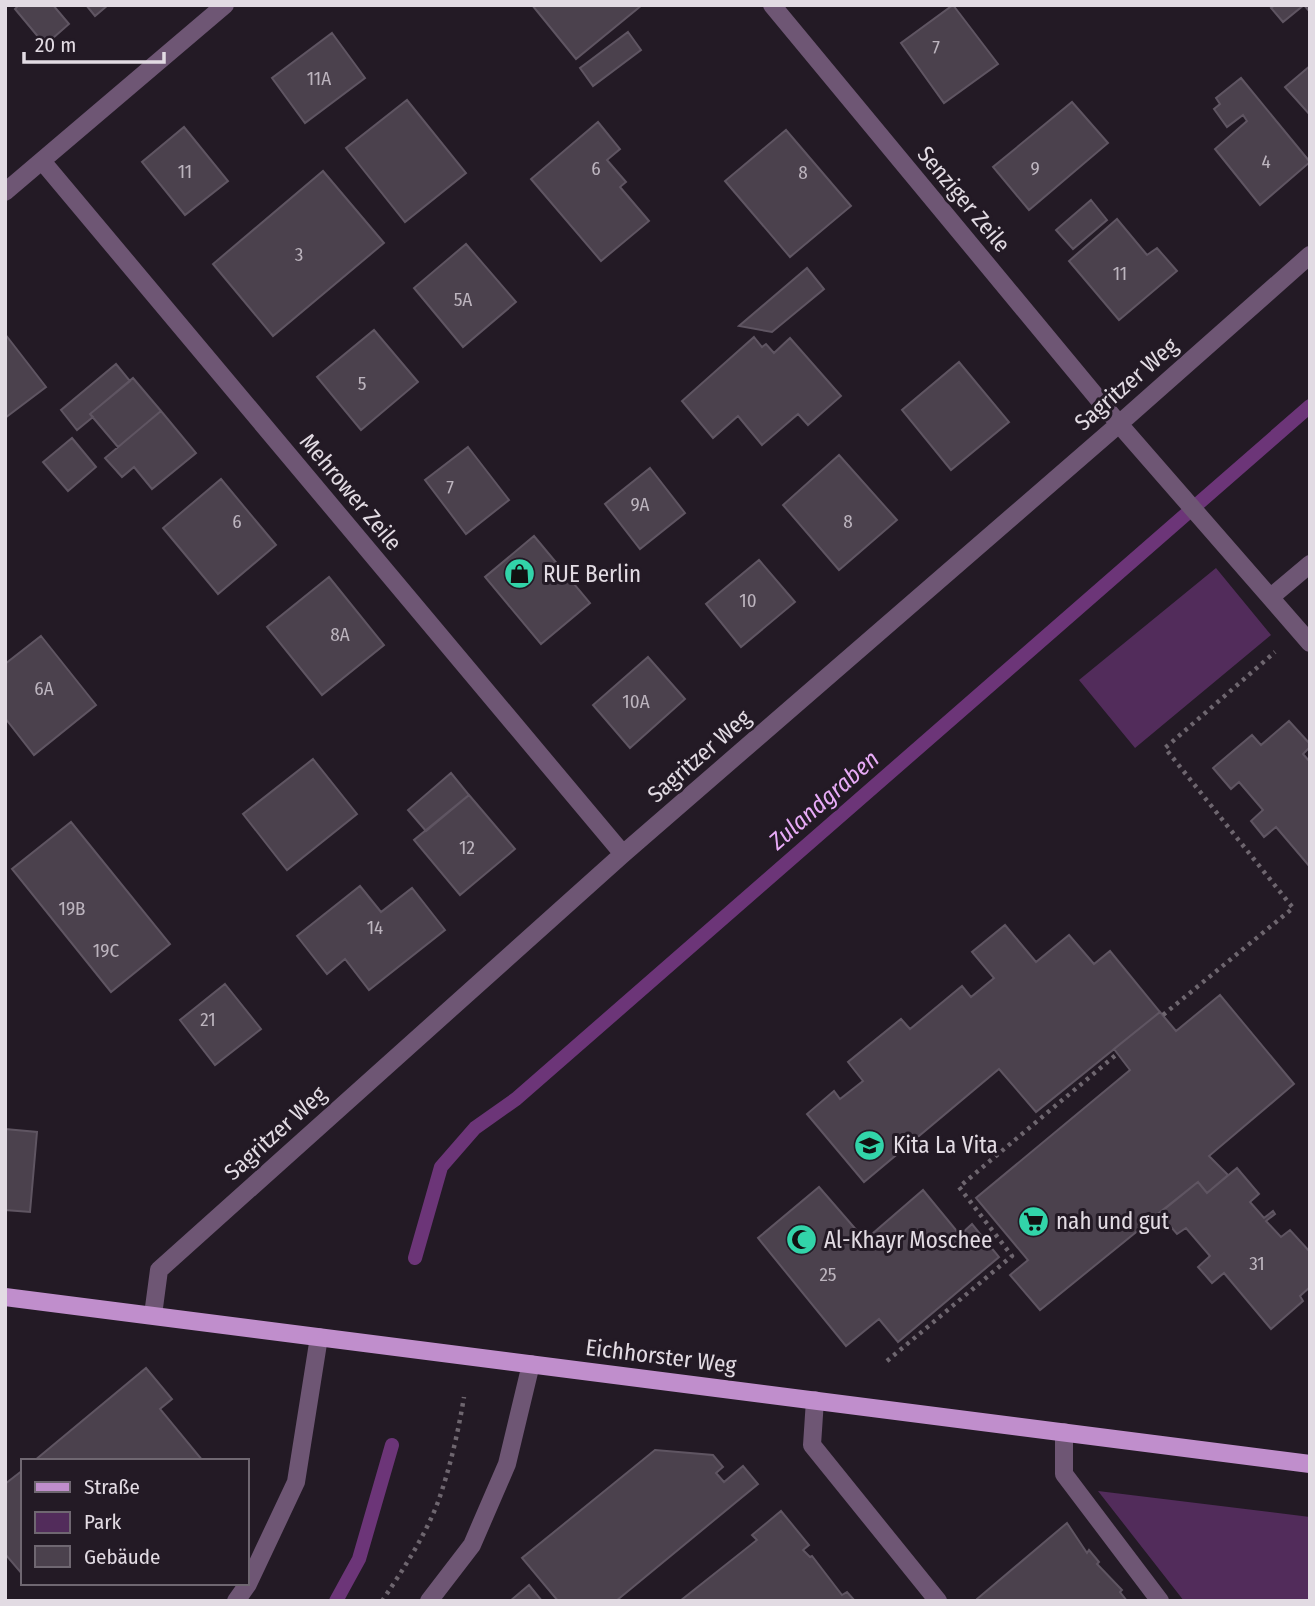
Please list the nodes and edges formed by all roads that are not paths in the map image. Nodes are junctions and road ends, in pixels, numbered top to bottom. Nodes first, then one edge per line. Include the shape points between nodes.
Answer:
1 (225, 5) edge
2 (772, 5) edge
3 (42, 161) junction
4 (5, 192) edge
5 (1310, 255) edge
6 (1119, 424) junction
7 (1310, 565) edge
8 (1270, 597) junction
9 (1304, 637) edge
10 (623, 854) junction
11 (5, 1297) edge
12 (153, 1315) junction
13 (318, 1337) junction
14 (531, 1364) junction
15 (815, 1400) junction
16 (1064, 1433) junction
17 (1310, 1464) edge
18 (248, 1584) edge
19 (247, 1585) edge
20 (236, 1601) edge
21 (429, 1601) edge
22 (938, 1601) edge
23 (1160, 1601) edge

1 - 3 street
2 - 6 street, Senziger Zeile
3 - 4 street
3 - 10 street, Mehrower Zeile
5 - 6 street, Sagritzer Weg
6 - 8 street, Senziger Zeile
6 - 10 street, Sagritzer Weg
7 - 8 street
8 - 9 street, Senziger Zeile
10 - 12 street, Sagritzer Weg via 159,1270
11 - 12 main road, Eichhorster Weg
12 - 13 main road, Eichhorster Weg
13 - 14 main road, Eichhorster Weg
13 - 18 street via 296,1482
14 - 15 main road, Eichhorster Weg
14 - 21 street via 508,1464 472,1545
15 - 16 main road, Eichhorster Weg
15 - 22 street via 812,1445
16 - 17 main road, Eichhorster Weg
16 - 23 street via 1064,1474
19 - 20 street

